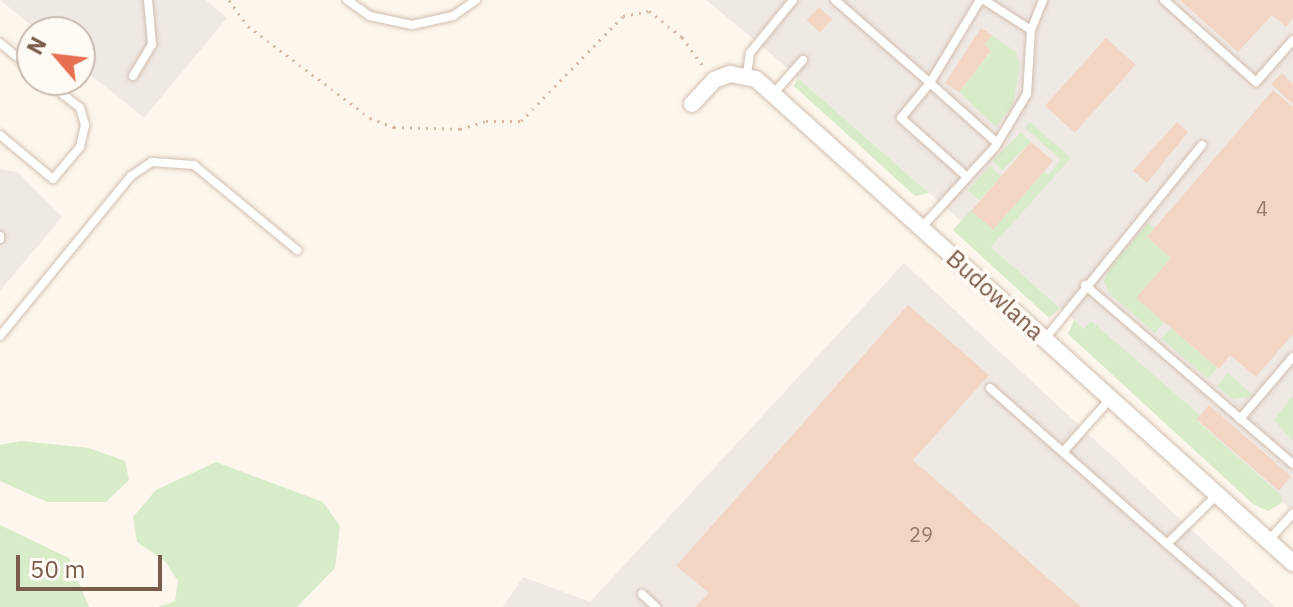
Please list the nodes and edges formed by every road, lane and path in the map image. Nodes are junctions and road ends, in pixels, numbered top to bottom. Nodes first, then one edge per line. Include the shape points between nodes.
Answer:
1 (148, 0) edge
2 (229, 0) edge
3 (347, 0) edge
4 (476, 0) edge
5 (793, 0) edge
6 (835, 0) edge
7 (982, 0) edge
8 (1043, 0) edge
9 (1164, 0) edge
10 (1031, 30) junction
11 (1293, 40) edge
12 (0, 43) edge
13 (16, 56) edge
14 (803, 60) dead end
15 (747, 74) junction
16 (133, 76) dead end
17 (714, 80) junction
18 (930, 83) junction
19 (774, 93) junction
20 (65, 96) edge
21 (692, 104) dead end
22 (0, 135) edge
23 (997, 143) junction
24 (1202, 145) dead end
25 (967, 177) junction
26 (921, 228) junction
27 (297, 250) dead end
28 (1085, 285) junction
29 (0, 336) edge
30 (1044, 340) junction
31 (1293, 357) edge
32 (990, 388) dead end
33 (1110, 399) junction
34 (1240, 419) junction
35 (1063, 452) junction
36 (1293, 464) edge
37 (1217, 495) junction
38 (1293, 513) edge
39 (1269, 540) junction
40 (1167, 544) junction
41 (1293, 563) edge
42 (642, 594) dead end
43 (656, 607) edge
44 (1240, 607) edge

1 - 16 lane via 152,44
2 - 17 path via 248,26 370,118 394,127 460,129 486,121 521,121 623,16 649,11 682,37
3 - 4 lane via 370,16 412,25 453,16
5 - 15 lane via 750,53
6 - 18 lane
7 - 10 lane
7 - 18 lane
8 - 10 lane
9 - 11 lane via 1256,82
10 - 23 lane via 1027,94
12 - 13 lane
14 - 19 lane
15 - 17 street
15 - 19 street, Budowlana
17 - 21 street
18 - 23 lane
18 - 25 lane via 901,118
19 - 26 street, Budowlana
20 - 22 lane via 80,108 85,125 80,147 53,179
23 - 25 lane
24 - 28 lane
25 - 26 lane
26 - 30 street, Budowlana
27 - 29 lane via 194,165 152,162 131,176
28 - 30 lane
28 - 34 lane
30 - 33 street, Budowlana
31 - 34 lane
32 - 35 lane
33 - 35 lane
33 - 37 street, Budowlana
34 - 36 lane
35 - 40 lane
37 - 39 street, Budowlana
37 - 40 lane
38 - 39 lane
39 - 41 street, Budowlana
40 - 44 lane
42 - 43 lane

